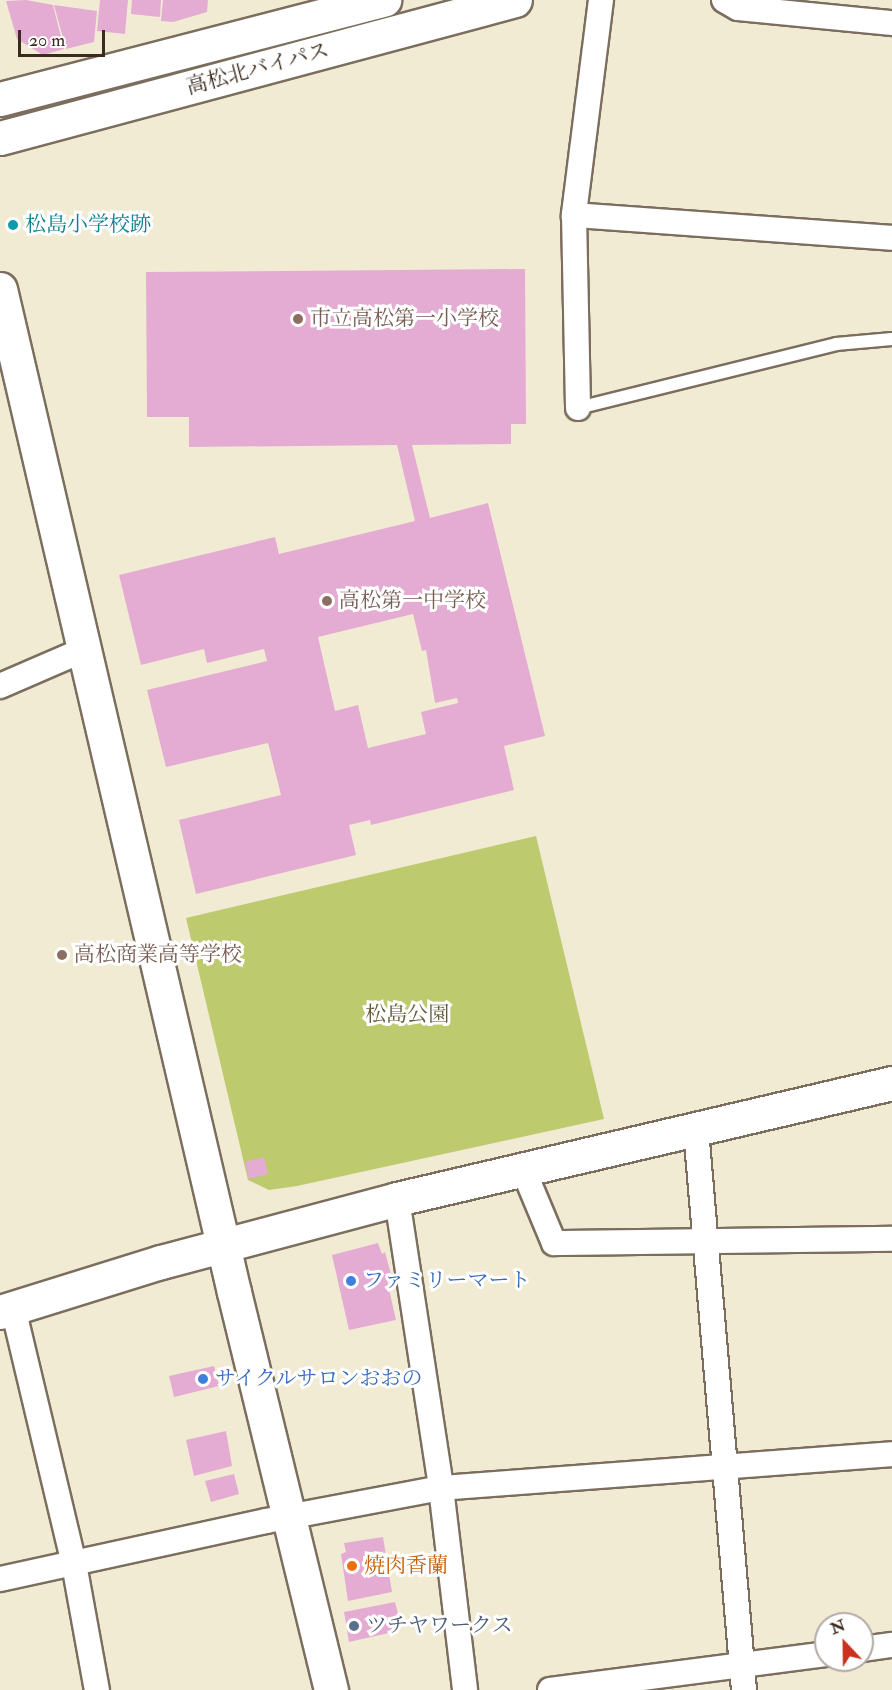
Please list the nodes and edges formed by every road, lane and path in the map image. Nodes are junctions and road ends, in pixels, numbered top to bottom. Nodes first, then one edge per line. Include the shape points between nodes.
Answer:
1 (382, 0) edge
2 (515, 0) edge
3 (601, 0) edge
4 (724, 0) edge
5 (892, 23) edge
6 (0, 99) edge
7 (0, 138) edge
8 (574, 215) junction
9 (892, 238) edge
10 (0, 289) edge
11 (892, 339) edge
12 (578, 408) joint
13 (83, 650) junction
14 (0, 686) edge
15 (892, 1083) edge
16 (696, 1130) junction
17 (523, 1169) junction
18 (397, 1199) junction
19 (892, 1239) edge
20 (705, 1241) junction
21 (224, 1245) junction
22 (7, 1310) edge
23 (892, 1455) edge
24 (725, 1467) junction
25 (441, 1488) junction
26 (288, 1517) junction
27 (74, 1564) junction
28 (0, 1580) edge
29 (892, 1645) edge
30 (874, 1647) edge
31 (814, 1656) edge
32 (742, 1665) junction
33 (98, 1690) edge
34 (331, 1690) edge
35 (465, 1690) edge
36 (550, 1690) edge
37 (744, 1690) edge

1 - 6 main road, 高松北バイパス
2 - 7 main road, 高松北バイパス
3 - 8 street
4 - 5 street via 738,8
8 - 9 street
8 - 12 street
10 - 13 main road
11 - 12 lane via 836,344
13 - 14 street
13 - 21 main road
15 - 16 main road
16 - 17 main road
16 - 20 street
17 - 18 main road
17 - 20 street via 555,1243
18 - 21 main road
18 - 25 street
19 - 20 street
20 - 24 street
21 - 22 main road
21 - 26 main road
22 - 27 street
23 - 24 street
24 - 25 street
24 - 32 street
25 - 26 street
25 - 35 street
26 - 27 street
26 - 34 main road
27 - 28 street
27 - 33 street
29 - 30 street
31 - 32 street
32 - 36 street
32 - 37 street

